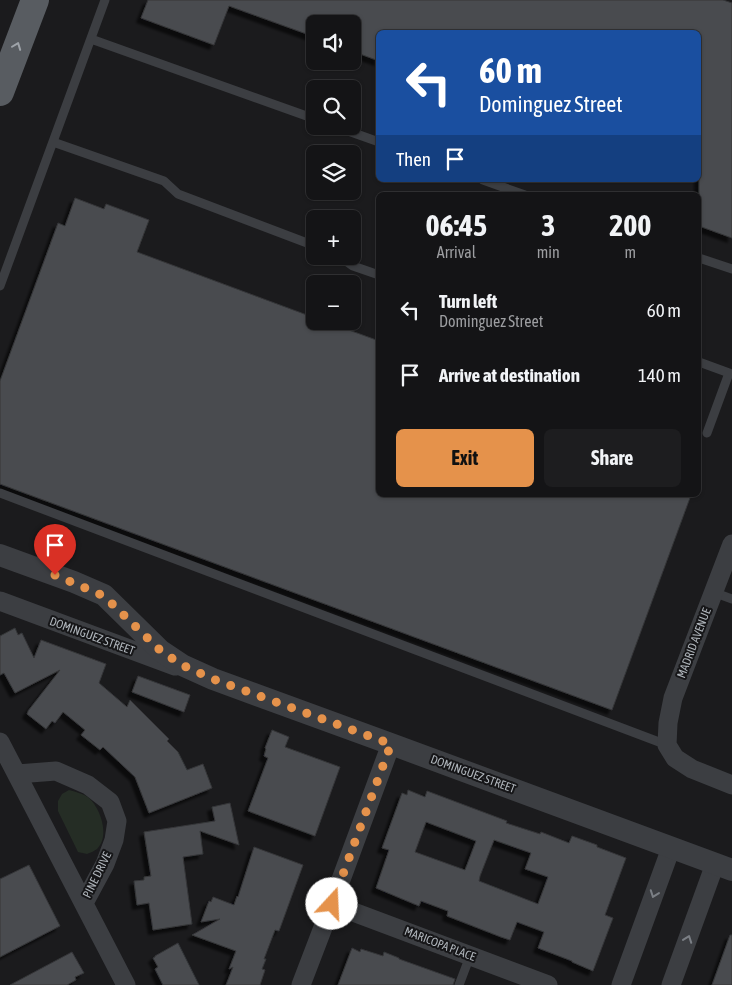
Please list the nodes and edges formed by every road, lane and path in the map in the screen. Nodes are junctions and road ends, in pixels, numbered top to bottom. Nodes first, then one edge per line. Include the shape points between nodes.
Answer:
1 (35, 0) edge
2 (105, 0) edge
3 (91, 39) junction
4 (1, 81) edge
5 (306, 116) edge
6 (359, 135) edge
7 (376, 141) edge
8 (53, 142) junction
9 (489, 182) edge
10 (517, 192) edge
11 (306, 243) edge
12 (701, 259) edge
13 (352, 265) edge
14 (732, 269) edge
15 (376, 274) edge
16 (0, 286) edge
17 (701, 363) edge
18 (731, 374) edge
19 (707, 433) dead end
20 (0, 493) edge
21 (732, 544) edge
22 (0, 555) edge
23 (714, 592) junction
24 (732, 599) edge
25 (0, 601) edge
26 (213, 679) junction
27 (0, 742) edge
28 (391, 744) junction
29 (667, 745) junction
30 (17, 774) junction
31 (732, 784) edge
32 (671, 848) junction
33 (723, 867) edge
34 (84, 903) junction
35 (332, 904) junction
36 (470, 956) junction
37 (126, 985) edge
38 (301, 985) edge
39 (460, 985) edge
40 (548, 985) edge
41 (621, 985) edge
42 (671, 985) edge

4 -> 1 main road
2 - 3 lane
3 - 5 lane
3 - 8 lane
6 - 7 lane
8 - 11 lane via 164,181 178,194
8 - 16 lane
9 - 10 lane
12 - 14 lane
13 - 15 lane
17 - 18 lane
18 - 19 lane
20 - 29 lane
21 - 23 street, MADRID AVENUE
22 - 26 street, DOMINGUEZ STREET via 104,596 161,651
23 - 24 lane
23 - 29 street, MADRID AVENUE via 673,698
25 - 26 street, DOMINGUEZ STREET
26 - 28 street, DOMINGUEZ STREET
27 - 30 street, PINE DRIVE
28 - 32 street, DOMINGUEZ STREET
28 - 35 street
29 - 31 street via 675,758 692,770
30 - 34 street, PINE DRIVE
30 - 34 street, PINE DRIVE via 56,771 88,785 110,802 117,821 114,840
32 - 33 street, DOMINGUEZ STREET
32 -> 41 street
42 -> 33 street
34 - 37 street, PINE DRIVE
35 - 36 street, MARICOPA PLACE
35 - 38 street
36 - 39 lane
36 - 40 street, MARICOPA PLACE

